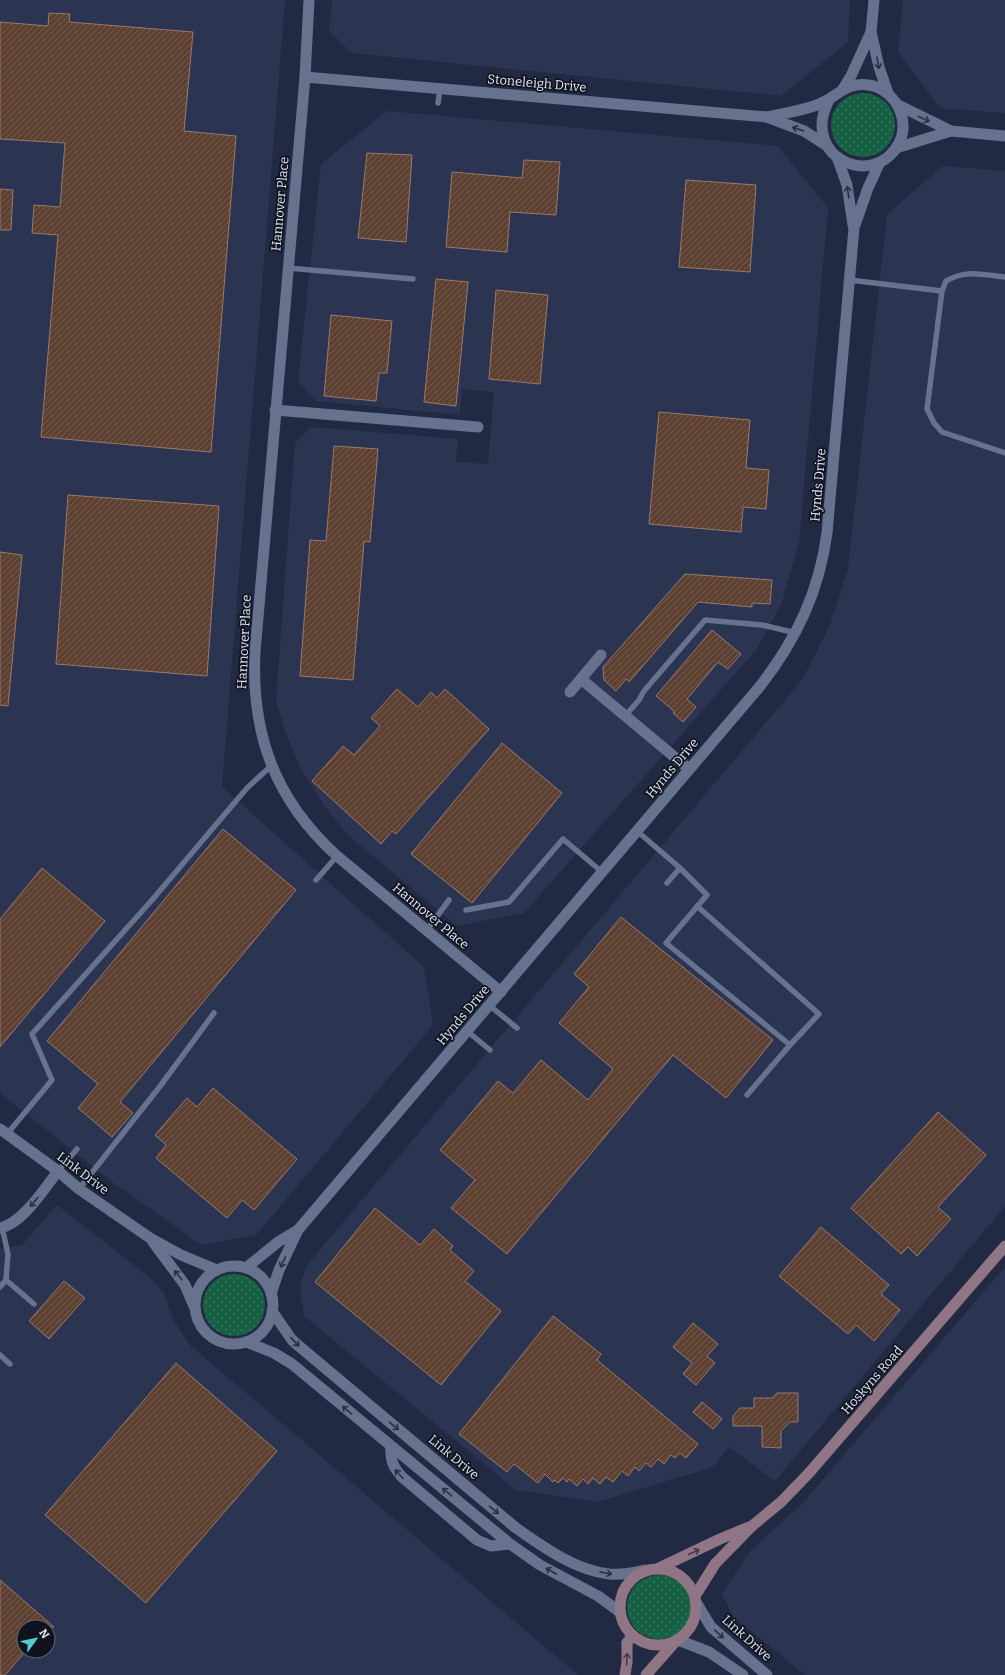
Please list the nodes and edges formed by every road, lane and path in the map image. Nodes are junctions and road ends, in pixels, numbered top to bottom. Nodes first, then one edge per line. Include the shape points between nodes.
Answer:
1 (309, 0) edge
2 (874, 0) edge
3 (871, 32) junction
4 (305, 77) junction
5 (440, 89) junction
6 (843, 89) junction
7 (888, 93) junction
8 (829, 100) junction
9 (438, 103) dead end
10 (898, 106) junction
11 (767, 117) junction
12 (951, 131) junction
13 (1005, 136) edge
14 (826, 145) junction
15 (896, 148) junction
16 (837, 157) junction
17 (880, 162) junction
18 (854, 228) junction
19 (288, 268) junction
20 (1005, 277) edge
21 (413, 279) dead end
22 (849, 280) junction
23 (942, 291) junction
24 (276, 410) junction
25 (478, 427) dead end
26 (1005, 453) edge
27 (796, 633) junction
28 (601, 655) dead end
29 (581, 679) junction
30 (570, 692) dead end
31 (625, 716) junction
32 (271, 766) junction
33 (689, 769) junction
34 (636, 831) junction
35 (337, 856) junction
36 (680, 868) junction
37 (602, 872) junction
38 (316, 880) dead end
39 (667, 883) dead end
40 (449, 900) dead end
41 (697, 906) junction
42 (466, 910) dead end
43 (426, 930) junction
44 (501, 992) junction
45 (490, 1005) junction
46 (214, 1013) dead end
47 (517, 1028) dead end
48 (467, 1031) junction
49 (790, 1045) junction
50 (490, 1050) dead end
51 (747, 1095) dead end
52 (3, 1132) edge
53 (76, 1149) dead end
54 (58, 1171) junction
55 (79, 1189) junction
56 (1, 1228) edge
57 (298, 1230) junction
58 (150, 1238) junction
59 (1005, 1246) edge
60 (246, 1268) junction
61 (217, 1270) junction
62 (6, 1280) junction
63 (0, 1287) edge
64 (271, 1294) junction
65 (34, 1304) dead end
66 (195, 1310) junction
67 (272, 1311) junction
68 (246, 1342) junction
69 (0, 1355) edge
70 (10, 1364) dead end
71 (391, 1447) junction
72 (752, 1526) junction
73 (510, 1544) junction
74 (659, 1568) junction
75 (645, 1570) junction
76 (696, 1599) junction
77 (620, 1612) junction
78 (630, 1639) junction
79 (676, 1641) junction
80 (624, 1675) edge
81 (646, 1675) edge
82 (743, 1675) edge
83 (767, 1675) edge

1 - 4 street, Hannover Place
2 - 3 street
3 - 6 street
3 -> 7 street
4 - 5 street, Stoneleigh Drive
4 - 19 street, Hannover Place
5 - 9 lane
5 - 11 street, Stoneleigh Drive
6 - 7 street via 861,84 871,85
6 - 8 street
7 - 10 street
8 - 11 street, Stoneleigh Drive
8 - 14 street via 821,122
10 -> 12 street
10 - 15 street via 903,127
14 -> 11 street, Stoneleigh Drive via 804,131
12 - 13 street
12 - 15 street
14 - 16 street
15 - 17 street
16 - 17 street via 858,166
18 -> 16 street, Hynds Drive via 847,185
17 - 18 street, Hynds Drive
18 - 22 street, Hynds Drive
19 - 21 lane
19 - 24 street, Hannover Place
20 - 23 lane via 967,273 946,281
22 - 23 lane
22 - 27 street, Hynds Drive via 825,548 818,580
23 - 26 lane via 927,409 942,432
24 - 25 street
24 - 32 street, Hannover Place via 254,671 258,718
27 - 31 lane via 762,625 705,620
27 - 33 street, Hynds Drive via 776,666
28 - 29 street
29 - 30 street
29 - 31 street
31 - 33 street
32 - 35 street, Hannover Place via 301,818
32 - 52 lane via 247,788 152,900 32,1034 52,1080
33 - 34 street, Hynds Drive
34 - 36 lane
34 - 37 street, Hynds Drive
35 - 38 lane
35 - 43 street, Hannover Place
36 - 39 lane
36 - 41 lane via 706,895
37 - 42 lane via 563,839 509,902
37 - 44 street, Hynds Drive
40 - 43 lane
41 - 49 lane via 819,1014
41 - 49 lane via 666,943
43 - 44 street, Hannover Place
44 - 45 street, Hynds Drive
45 - 47 lane
45 - 48 street, Hynds Drive
46 - 55 lane
48 - 50 lane
48 - 57 street, Hynds Drive
49 - 51 lane
52 - 54 street, Link Drive
53 - 54 lane
54 - 55 street, Link Drive
54 -> 56 street via 29,1208
55 - 58 street, Link Drive
56 - 62 lane via 8,1254
57 - 60 street, Hynds Drive via 278,1242
57 -> 64 street, Hynds Drive
58 - 61 street, Link Drive
66 -> 58 street, Link Drive via 185,1285
59 - 72 main road, Hoskyns Road via 809,1473 781,1502
60 - 61 street via 231,1266
60 - 64 street via 262,1278
61 - 66 street via 208,1276 196,1293
62 - 63 lane
62 - 65 lane
64 - 67 street
66 - 68 street via 203,1329 213,1338 226,1343
67 - 68 street via 269,1322 262,1332
67 -> 75 street, Link Drive via 300,1347 536,1542 576,1564 608,1574
71 -> 68 street via 292,1364 274,1353
69 - 70 lane
73 -> 71 street
73 -> 71 street via 492,1546 477,1540 402,1477 390,1458
74 -> 72 main road, Hoskyns Road
72 - 76 main road, Hoskyns Road via 715,1564
77 -> 73 street via 598,1596 540,1565
74 - 75 main road
74 - 76 main road via 672,1570 682,1576 690,1585
75 - 77 main road via 632,1578 625,1587 621,1596
76 - 79 main road via 693,1623 688,1632
76 -> 83 street, Link Drive via 715,1630
77 - 78 main road
78 - 79 main road via 653,1645
80 -> 78 main road
79 - 81 main road
79 - 82 street via 710,1652

